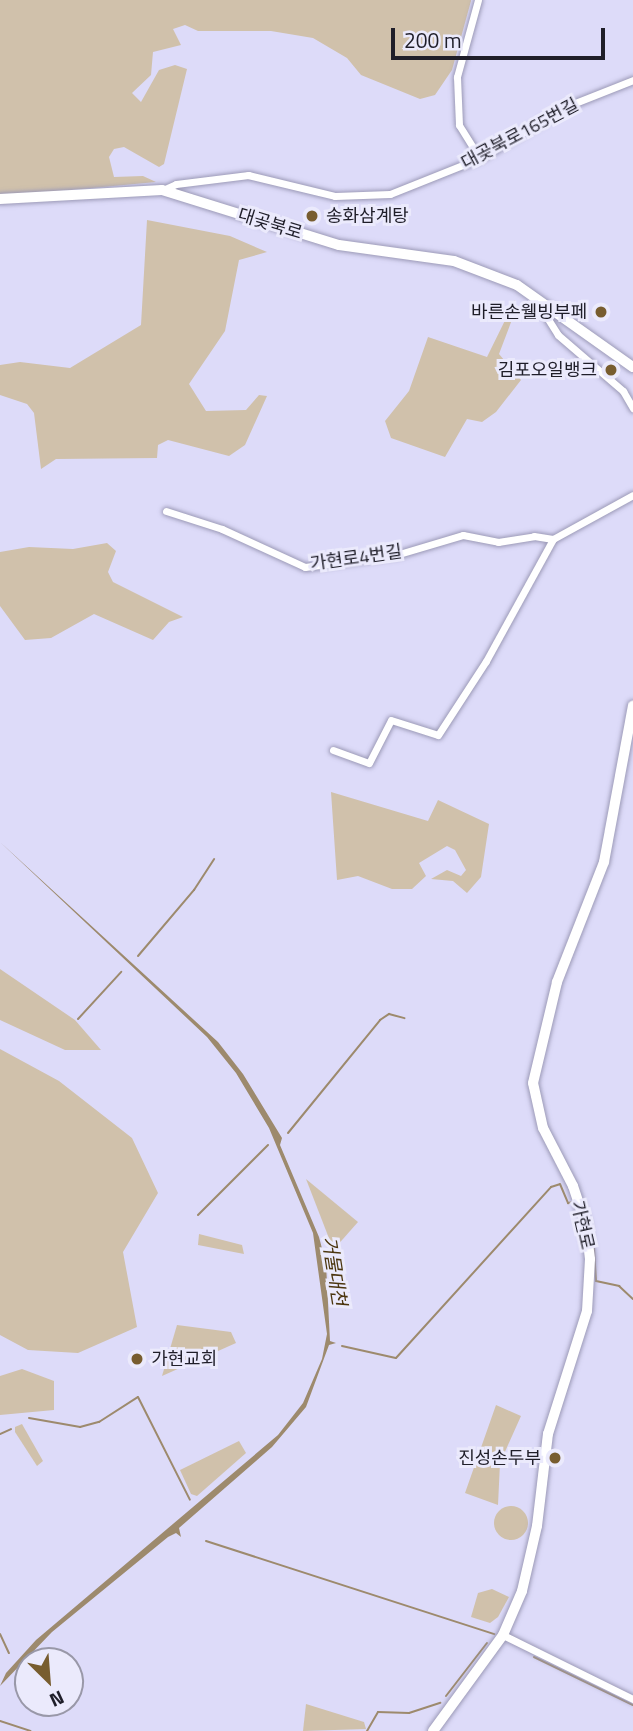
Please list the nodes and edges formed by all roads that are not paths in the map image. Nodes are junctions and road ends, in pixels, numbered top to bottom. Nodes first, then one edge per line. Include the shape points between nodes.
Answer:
1 (478, 0) edge
2 (633, 80) edge
3 (480, 158) junction
4 (162, 190) junction
5 (0, 199) edge
6 (534, 296) junction
7 (633, 367) edge
8 (633, 408) edge
9 (633, 495) edge
10 (166, 511) dead end
11 (553, 539) junction
12 (633, 706) edge
13 (332, 750) dead end
14 (503, 1635) junction
15 (633, 1699) edge
16 (433, 1731) edge

1 - 3 street via 457,77 459,125
2 - 3 street, 대곶북로165번길 via 570,105
3 - 4 street, 대곶북로165번길 via 402,191 370,197 335,196 248,175 176,184
4 - 5 street, 대곶북로
4 - 6 street, 대곶북로 via 340,244 454,261 497,275
6 - 7 street, 대곶북로
6 - 8 street, 대곶북로 via 558,335 623,391
9 - 11 street, 가현로4번길
10 - 11 street, 가현로4번길 via 222,529 306,567 391,555 463,535 498,542 534,536
11 - 13 street via 486,662 438,735 391,720 369,763
12 - 14 street, 가현로 via 604,862 561,971 535,1060 536,1104 586,1225 590,1291 579,1345 548,1434 528,1570
14 - 15 street
14 - 16 street, 가현로

